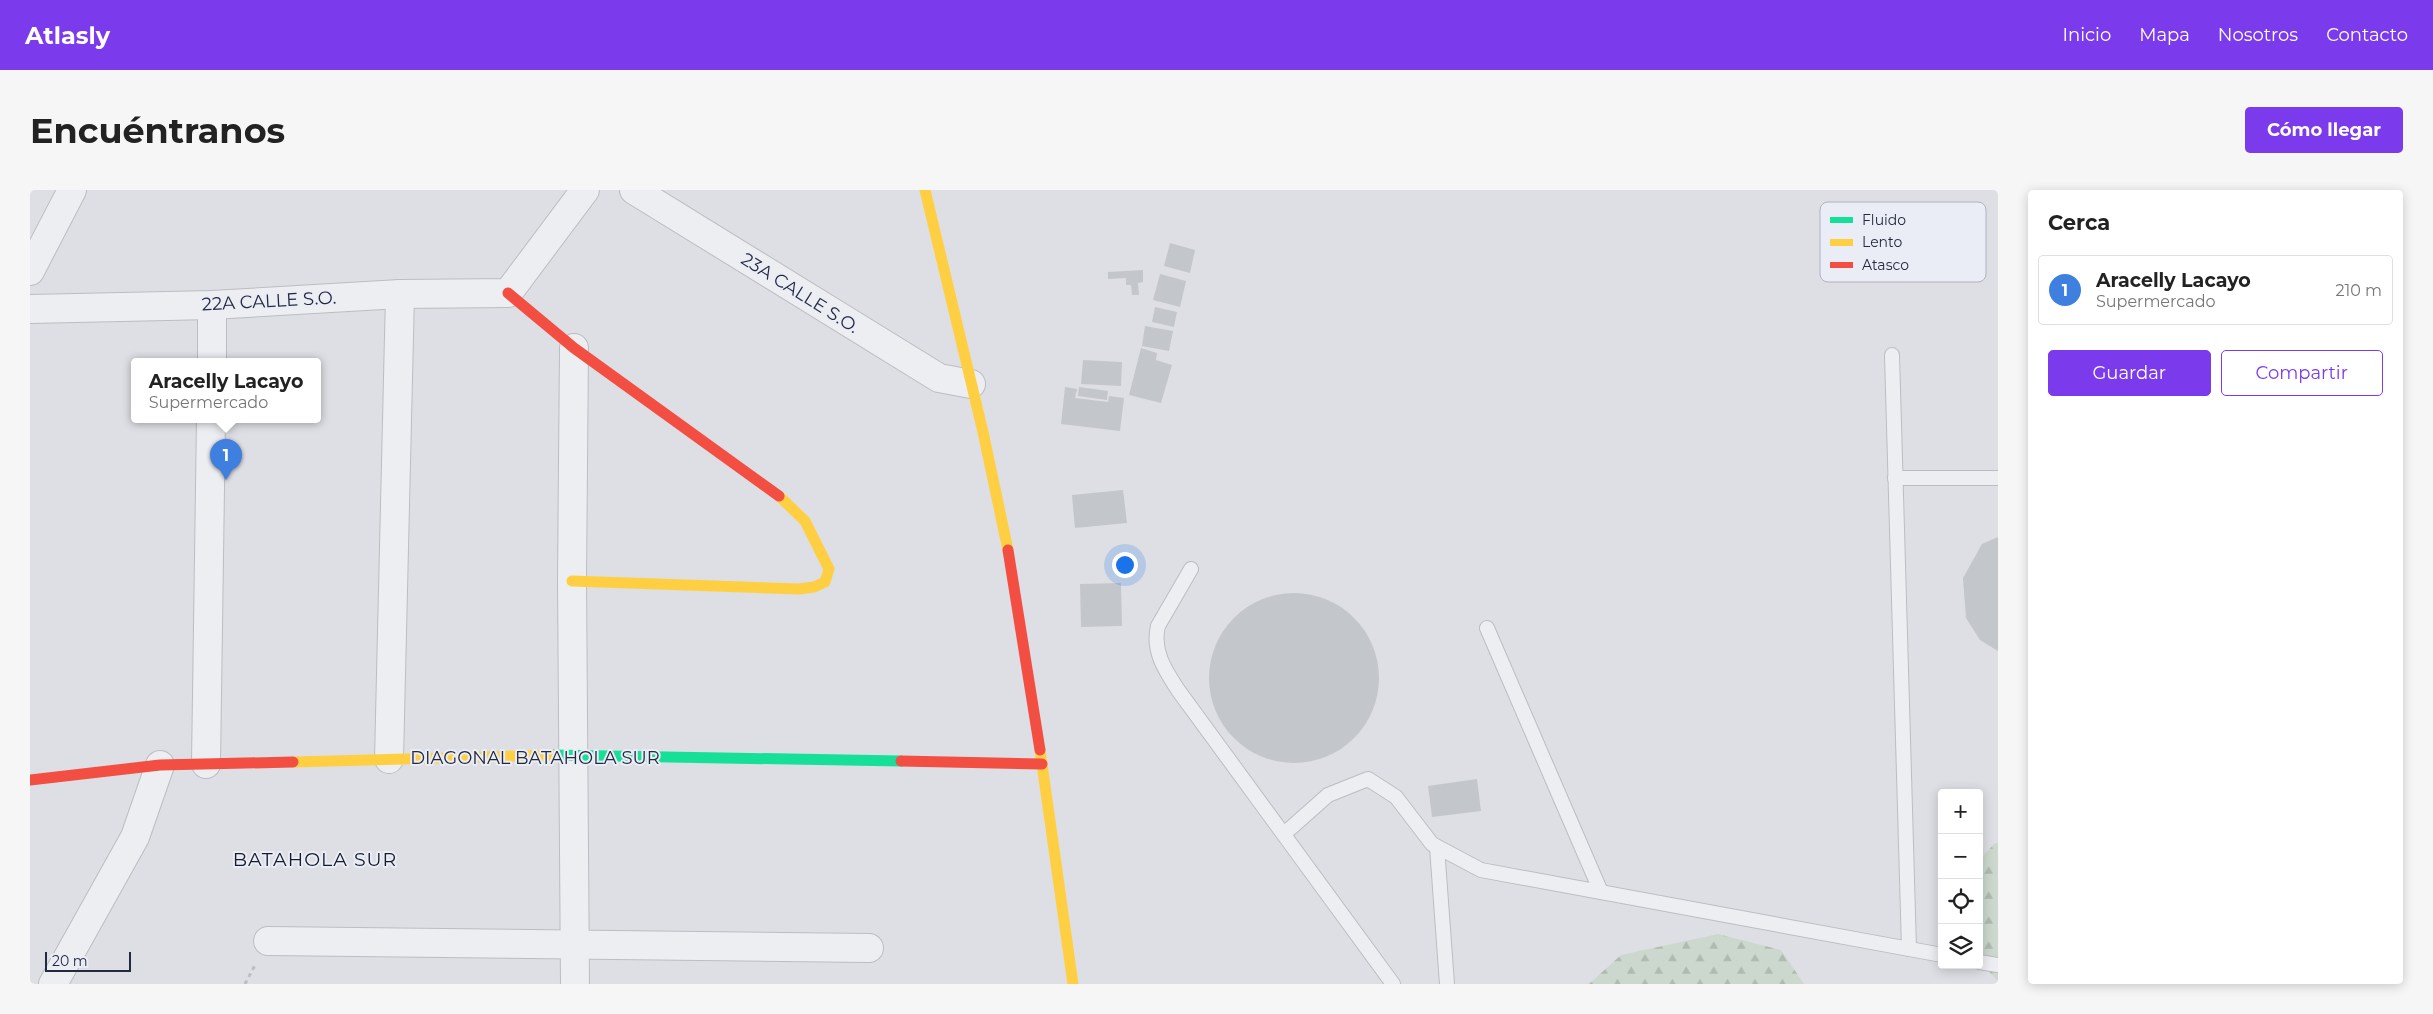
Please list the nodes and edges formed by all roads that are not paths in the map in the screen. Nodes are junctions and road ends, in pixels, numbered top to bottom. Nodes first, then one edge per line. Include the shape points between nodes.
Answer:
1 (72, 190) edge
2 (585, 190) edge
3 (634, 190) edge
4 (925, 190) edge
5 (30, 272) edge
6 (508, 293) junction
7 (400, 294) junction
8 (212, 305) junction
9 (30, 309) edge
10 (574, 348) junction
11 (1892, 355) dead end
12 (212, 358) edge
13 (971, 384) junction
14 (211, 423) edge
15 (1895, 478) junction
16 (1998, 478) edge
17 (1191, 569) dead end
18 (572, 581) junction
19 (1487, 628) dead end
20 (574, 755) junction
21 (389, 759) junction
22 (206, 764) junction
23 (1042, 764) junction
24 (160, 765) junction
25 (30, 778) edge
26 (1284, 834) junction
27 (1437, 846) junction
28 (1601, 892) junction
29 (268, 941) dead end
30 (575, 942) junction
31 (870, 948) dead end
32 (1909, 949) junction
33 (1938, 954) edge
34 (1983, 963) edge
35 (1998, 965) edge
36 (53, 984) edge
37 (575, 984) edge
38 (1073, 984) edge
39 (1393, 984) edge
40 (1447, 984) edge

1 - 5 street
2 - 6 street
3 - 13 street, 23A CALLE S.O. via 938,378
4 - 13 street
6 - 7 street, 22A CALLE S.O.
6 - 10 street
7 - 8 street, 22A CALLE S.O.
7 - 21 street
8 - 9 street, 22A CALLE S.O.
8 - 12 street
10 - 18 street
10 - 18 street via 778,495 805,521 829,569 825,582 799,589
11 - 15 lane
13 - 23 street via 1012,577
14 - 22 street
15 - 16 lane
15 - 32 lane
17 - 26 lane via 1158,626 1155,636 1159,661
18 - 20 street
19 - 28 lane
20 - 21 street, DIAGONAL BATAHOLA SUR
20 - 23 street, DIAGONAL BATAHOLA SUR
20 - 30 street
21 - 22 street, DIAGONAL BATAHOLA SUR
22 - 24 street, DIAGONAL BATAHOLA SUR
23 - 38 street
24 - 25 street, DIAGONAL BATAHOLA SUR
24 - 36 street via 135,837
26 - 27 lane via 1328,795 1368,779 1396,797 1432,844
26 - 39 lane
27 - 28 lane via 1481,870
27 - 40 lane
28 - 32 lane
29 - 30 street
30 - 31 street
30 - 37 street
32 - 33 lane
34 - 35 lane

